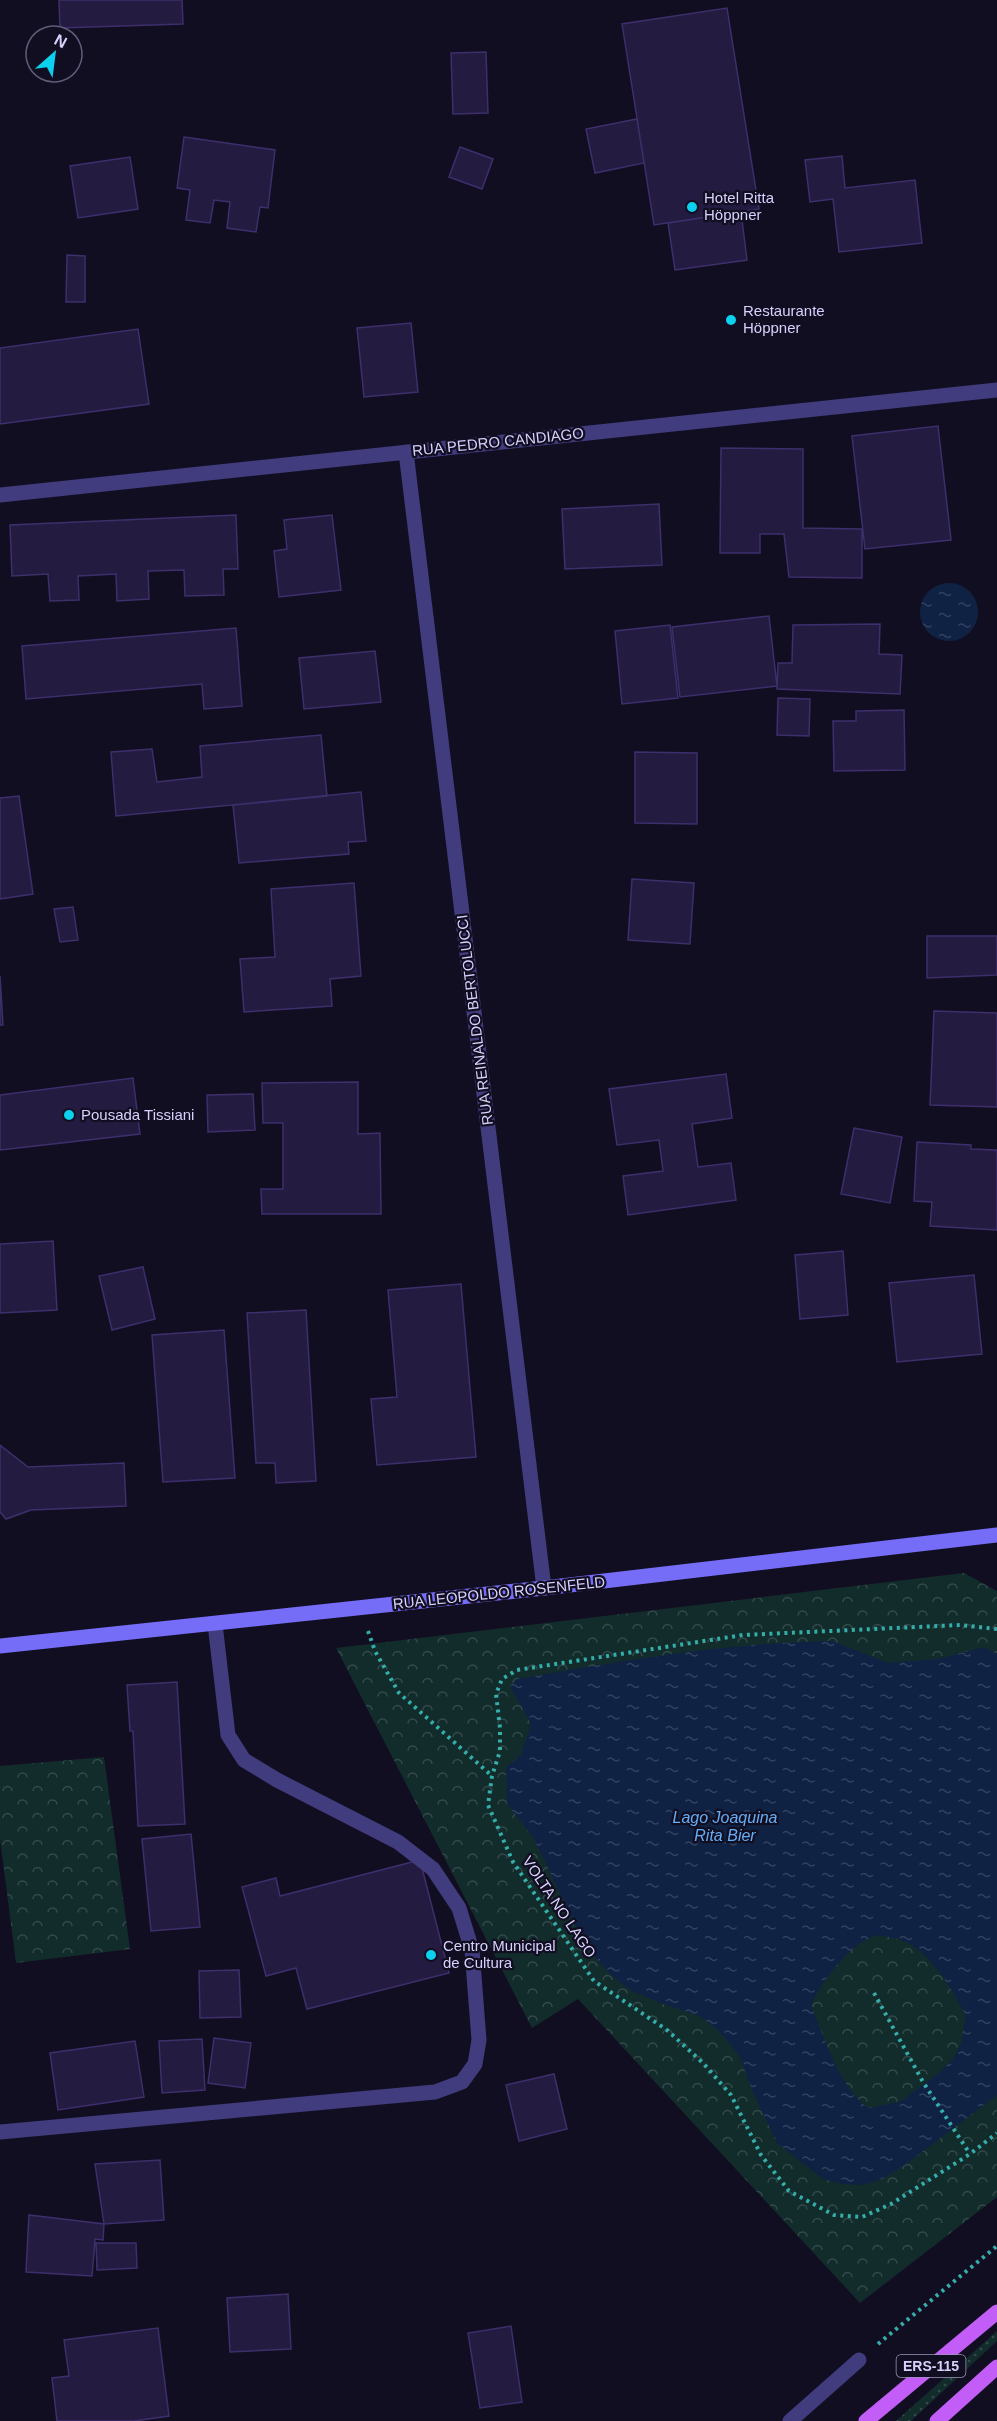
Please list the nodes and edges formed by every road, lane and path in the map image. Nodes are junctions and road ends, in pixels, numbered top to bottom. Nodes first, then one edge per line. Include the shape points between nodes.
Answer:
1 (997, 390) edge
2 (406, 452) junction
3 (0, 495) edge
4 (997, 1535) edge
5 (544, 1588) junction
6 (359, 1608) junction
7 (215, 1624) junction
8 (997, 1629) edge
9 (0, 1646) edge
10 (492, 1776) junction
11 (874, 1993) dead end
12 (0, 2132) edge
13 (997, 2133) edge
14 (970, 2154) junction
15 (997, 2246) edge
16 (997, 2312) edge
17 (859, 2360) joint
18 (997, 2367) edge
19 (790, 2421) edge
20 (866, 2421) edge
21 (937, 2421) edge

1 - 2 street, RUA PEDRO CANDIAGO
2 - 3 street, RUA PEDRO CANDIAGO
2 - 5 street, RUA REINALDO BERTOLUCCI
4 - 5 street, RUA LEOPOLDO ROSENFELD
5 - 6 street, RUA LEOPOLDO ROSENFELD
6 - 7 street, RUA LEOPOLDO ROSENFELD
6 - 10 path via 375,1651 399,1693
7 - 9 street, RUA LEOPOLDO ROSENFELD
7 - 12 street via 228,1735 244,1760 399,1842 433,1869 459,1908 472,1950 479,2040 475,2064 462,2082 435,2092
8 - 10 path, VOLTA NO LAGO via 960,1625 743,1635 517,1670 502,1678 496,1694 500,1751
10 - 14 path, VOLTA NO LAGO via 488,1804 513,1862 594,1981 667,2030 703,2063 731,2095 761,2155 789,2191 834,2215 862,2217 891,2204
11 - 14 path via 923,2082
13 - 14 path, VOLTA NO LAGO
15 - 17 path
16 - 20 main road, ERS-115
17 - 19 street
18 - 21 main road, ERS-115

